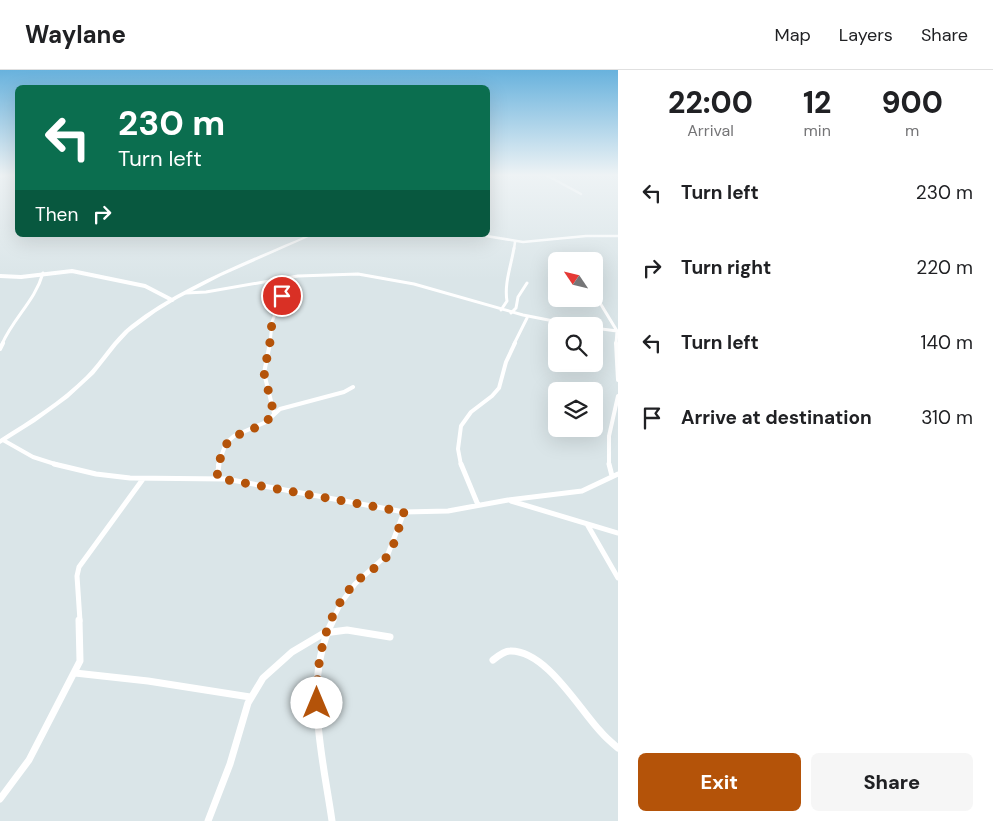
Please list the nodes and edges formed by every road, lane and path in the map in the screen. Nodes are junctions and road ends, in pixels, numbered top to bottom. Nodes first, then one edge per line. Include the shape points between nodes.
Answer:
1 (618, 236) edge
2 (307, 237) edge
3 (490, 237) edge
4 (515, 242) junction
5 (43, 273) junction
6 (0, 276) edge
7 (285, 277) junction
8 (527, 283) dead end
9 (186, 293) junction
10 (172, 300) junction
11 (603, 307) edge
12 (501, 310) junction
13 (511, 313) junction
14 (527, 318) junction
15 (548, 321) edge
16 (603, 329) edge
17 (618, 331) edge
18 (0, 349) edge
19 (618, 380) edge
20 (353, 386) dead end
21 (618, 396) edge
22 (274, 414) junction
23 (2, 441) edge
24 (618, 474) edge
25 (612, 476) junction
26 (217, 478) junction
27 (144, 480) junction
28 (508, 500) junction
29 (478, 505) junction
30 (404, 512) junction
31 (587, 524) junction
32 (618, 533) edge
33 (618, 578) edge
34 (325, 633) junction
35 (390, 637) dead end
36 (493, 660) dead end
37 (75, 673) junction
38 (250, 697) junction
39 (618, 748) edge
40 (0, 798) edge
41 (208, 821) edge
42 (332, 821) edge

1 - 4 street
2 - 9 main road
3 - 4 street
4 - 12 street via 510,275 504,289 507,300
5 - 6 street
5 - 10 street via 66,271 125,281 150,288
5 - 18 street via 38,290 8,331
7 - 9 street via 204,293
7 - 12 street via 338,273 397,280
7 - 22 street via 272,322 264,373
8 - 13 street
9 - 10 main road
10 - 23 main road via 132,327 76,389
11 - 17 street
12 - 13 street
13 - 14 street
14 - 15 street
14 - 29 street via 510,351 499,389 467,416 459,432 460,468
16 - 17 street
17 - 19 street via 615,349
20 - 22 street via 344,392 288,406
21 - 25 street via 608,451
22 - 26 street via 266,422 226,443 219,460
23 - 27 street via 64,467
24 - 25 street
25 - 28 street via 582,490
26 - 27 street
26 - 30 street
27 - 37 street via 79,567 81,648
28 - 29 street
28 - 31 street
29 - 30 street via 448,511
30 - 34 street via 388,555 352,586
31 - 32 street
31 - 33 street
34 - 35 street via 349,631
34 - 38 street via 306,642 272,669
34 - 42 street via 317,691 319,742
36 - 39 street via 509,651 536,660 548,669 602,735
37 - 38 street
37 - 40 street via 29,760
38 - 41 street via 230,765

